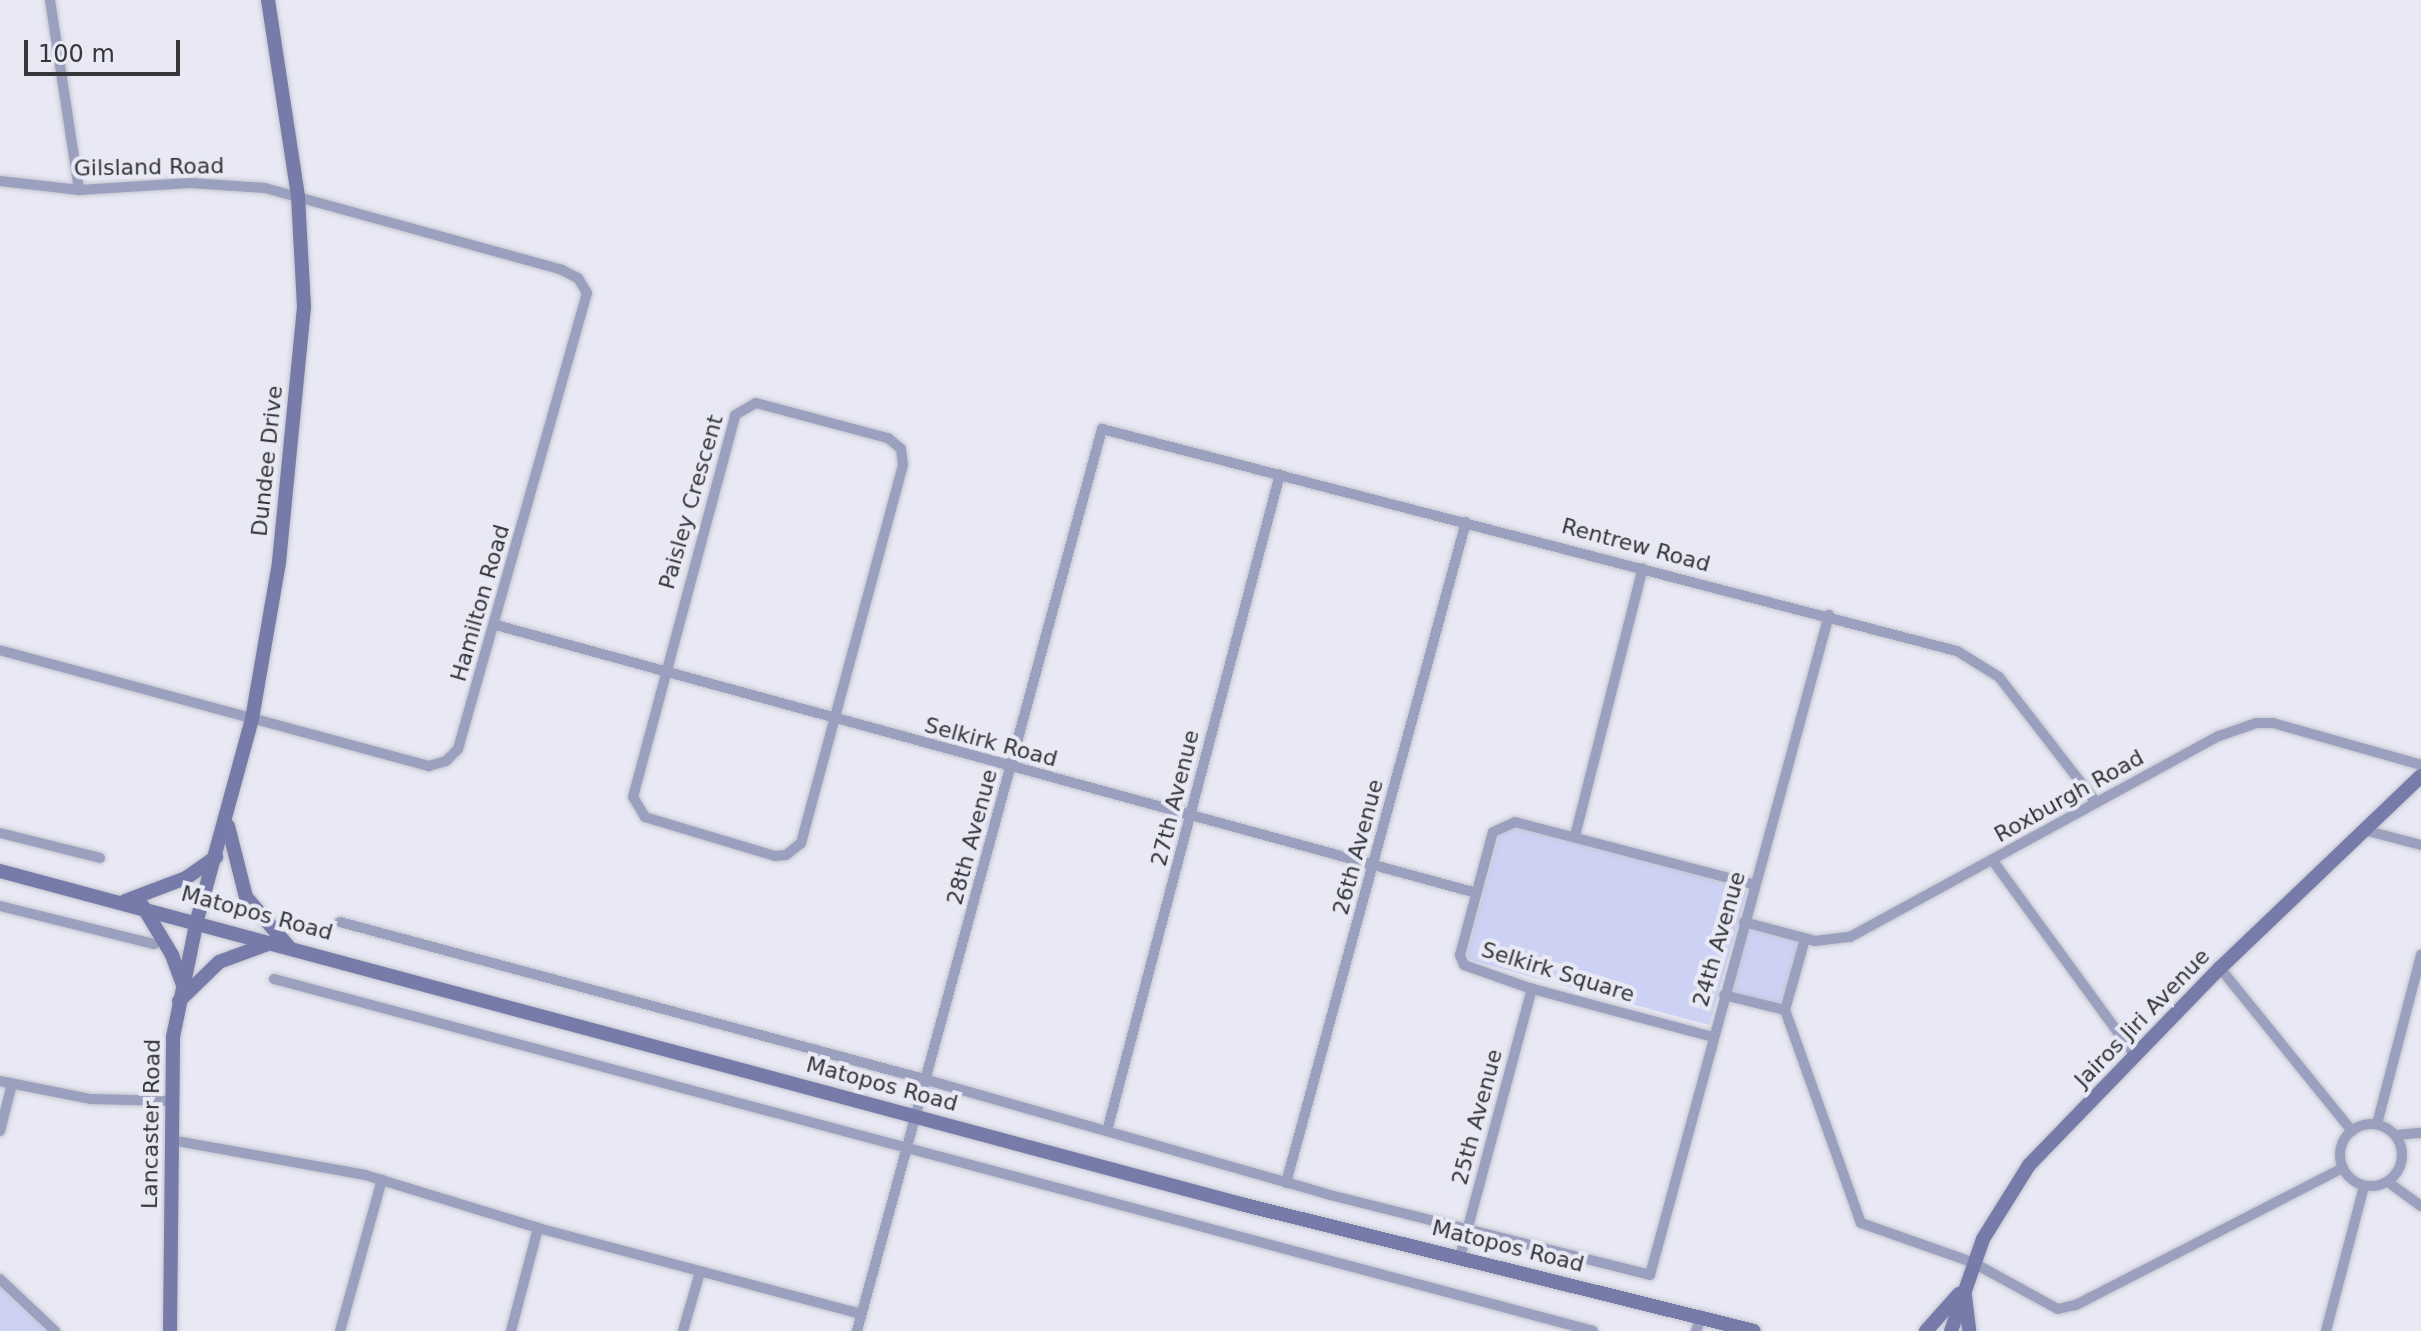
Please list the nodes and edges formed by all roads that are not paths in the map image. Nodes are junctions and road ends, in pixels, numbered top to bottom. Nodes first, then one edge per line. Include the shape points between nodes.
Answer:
1 (50, 0) edge
2 (268, 0) edge
3 (0, 181) edge
4 (79, 190) junction
5 (298, 196) junction
6 (562, 270) joint
7 (1102, 429) joint
8 (1280, 474) junction
9 (1466, 522) junction
10 (1643, 568) junction
11 (1829, 615) junction
12 (496, 625) junction
13 (0, 650) edge
14 (663, 672) junction
15 (252, 719) junction
16 (835, 720) junction
17 (2421, 765) edge
18 (1011, 769) junction
19 (2421, 776) edge
20 (2096, 802) junction
21 (1191, 814) junction
22 (227, 818) junction
23 (2364, 830) junction
24 (0, 833) edge
25 (1575, 836) junction
26 (2421, 845) edge
27 (216, 857) junction
28 (100, 858) dead end
29 (1993, 861) junction
30 (1374, 864) junction
31 (0, 871) edge
32 (1755, 885) junction
33 (1476, 893) junction
34 (125, 901) junction
35 (142, 905) junction
36 (0, 906) edge
37 (197, 920) junction
38 (340, 922) dead end
39 (1744, 922) junction
40 (1805, 939) junction
41 (273, 942) junction
42 (154, 944) dead end
43 (288, 946) junction
44 (2421, 955) edge
45 (2220, 968) junction
46 (274, 979) dead end
47 (182, 984) junction
48 (1532, 989) junction
49 (1724, 995) junction
50 (179, 1001) junction
51 (1785, 1010) junction
52 (1713, 1037) junction
53 (2135, 1056) junction
54 (928, 1080) junction
55 (0, 1081) edge
56 (12, 1084) junction
57 (169, 1101) junction
58 (918, 1117) junction
59 (2377, 1124) junction
60 (0, 1131) edge
61 (1107, 1131) junction
62 (2352, 1131) junction
63 (2421, 1133) edge
64 (2396, 1135) junction
65 (171, 1140) junction
66 (908, 1150) junction
67 (2343, 1168) junction
68 (382, 1180) junction
69 (2388, 1182) junction
70 (1286, 1183) junction
71 (2364, 1186) junction
72 (2421, 1206) edge
73 (538, 1228) junction
74 (1467, 1230) junction
75 (1460, 1257) junction
76 (1972, 1262) junction
77 (700, 1272) junction
78 (0, 1279) edge
79 (1964, 1287) junction
80 (861, 1314) junction
81 (1698, 1324) edge
82 (55, 1331) edge
83 (170, 1331) edge
84 (340, 1331) edge
85 (511, 1331) edge
86 (683, 1331) edge
87 (857, 1331) edge
88 (1593, 1331) edge
89 (1754, 1331) edge
90 (1926, 1331) edge
91 (1951, 1331) edge
92 (1969, 1331) edge
93 (2326, 1331) edge

1 - 4 street
2 - 5 main road, Dundee Drive
3 - 4 street, Gilsland Road
4 - 5 street, Gilsland Road via 190,183
5 - 6 street, Gilsland Road
5 - 15 main road, Dundee Drive via 305,284 299,367 279,562
6 - 12 street, Hamilton Road via 582,282 587,301
7 - 8 street, Rentrew Road
7 - 18 street, 28th Avenue
8 - 9 street, Rentrew Road
8 - 21 street, 27th Avenue
9 - 10 street, Rentrew Road
9 - 30 street, 26th Avenue
10 - 11 street, Rentrew Road
10 - 25 street
11 - 20 street, Rentrew Road via 1957,651 1986,666
11 - 32 street, 24th Avenue
12 - 14 street, Selkirk Road
12 - 15 street, Hamilton Road via 458,749 436,765
13 - 15 street
14 - 16 street, Selkirk Road
14 - 16 street, Paisley Crescent via 634,788 639,812 764,855 786,855 801,843
14 - 16 street, Paisley Crescent via 735,415 756,403 888,438 901,449 903,465
15 - 22 main road, Dundee Drive
16 - 18 street, Selkirk Road
17 - 20 street, Roxburgh Road via 2273,723 2256,723 2219,736
18 - 21 street, Selkirk Road
18 - 54 street, 28th Avenue
19 - 23 main road, Jairos Jiri Avenue
20 - 29 street, Roxburgh Road
21 - 30 street, Selkirk Road
21 - 61 street, 27th Avenue
22 - 27 main road, Dundee Drive
22 - 43 main road via 236,874 246,897
23 - 26 street
23 - 45 main road, Jairos Jiri Avenue
24 - 28 street
25 - 32 street, Selkirk Square
25 - 33 street, Selkirk Square via 1515,822 1503,825 1493,832
27 - 34 main road via 186,878
27 - 37 main road, Dundee Drive
29 - 40 street, Roxburgh Road via 1850,937
29 - 53 street
30 - 33 street, Selkirk Road
30 - 70 street, 26th Avenue
31 - 34 main road, Matopos Road
32 - 39 street, 24th Avenue
33 - 48 street, Selkirk Square via 1462,962
34 - 35 main road, Matopos Road
35 - 37 main road, Matopos Road
35 - 47 main road via 172,955
36 - 42 street
37 - 41 main road, Matopos Road
37 - 47 main road, Lancaster Road
38 - 54 street
39 - 40 street, Roxburgh Road
39 - 49 street, 24th Avenue
40 - 51 street
41 - 43 main road, Matopos Road
41 - 50 main road via 219,962
43 - 58 main road, Matopos Road
44 - 59 street
45 - 53 main road, Jairos Jiri Avenue
45 - 62 street
46 - 66 street
47 - 50 main road, Lancaster Road
48 - 52 street, Selkirk Square
48 - 74 street, 25th Avenue
49 - 51 street
49 - 52 street, 24th Avenue
50 - 57 main road, Lancaster Road
51 - 76 street via 1861,1223
52 - 74 street, 24th Avenue via 1650,1275
53 - 76 main road, Jairos Jiri Avenue via 2029,1165
54 - 58 street, 28th Avenue
54 - 61 street
55 - 56 street
56 - 57 street via 91,1099
56 - 60 street
57 - 65 main road, Lancaster Road
58 - 66 street, 28th Avenue
58 - 75 main road, Matopos Road
59 - 62 street
59 - 64 street
61 - 70 street
62 - 67 street via 2341,1148
63 - 64 street
64 - 69 street via 2402,1160
65 - 68 street
65 - 83 main road, Lancaster Road
66 - 80 street, 28th Avenue
66 - 88 street
67 - 71 street
67 - 76 street via 2067,1308 2058,1309
68 - 73 street
68 - 84 street
69 - 71 street
69 - 72 street
70 - 74 street
71 - 93 street
73 - 77 street
73 - 85 street
74 - 75 street, 25th Avenue
75 - 81 main road, Matopos Road
76 - 79 main road, Jairos Jiri Avenue
77 - 80 street
77 - 86 street
78 - 82 street
79 - 90 main road
79 - 91 main road, Jairos Jiri Avenue
79 - 92 main road
80 - 87 street, 28th Avenue
81 - 89 main road, Matopos Road

